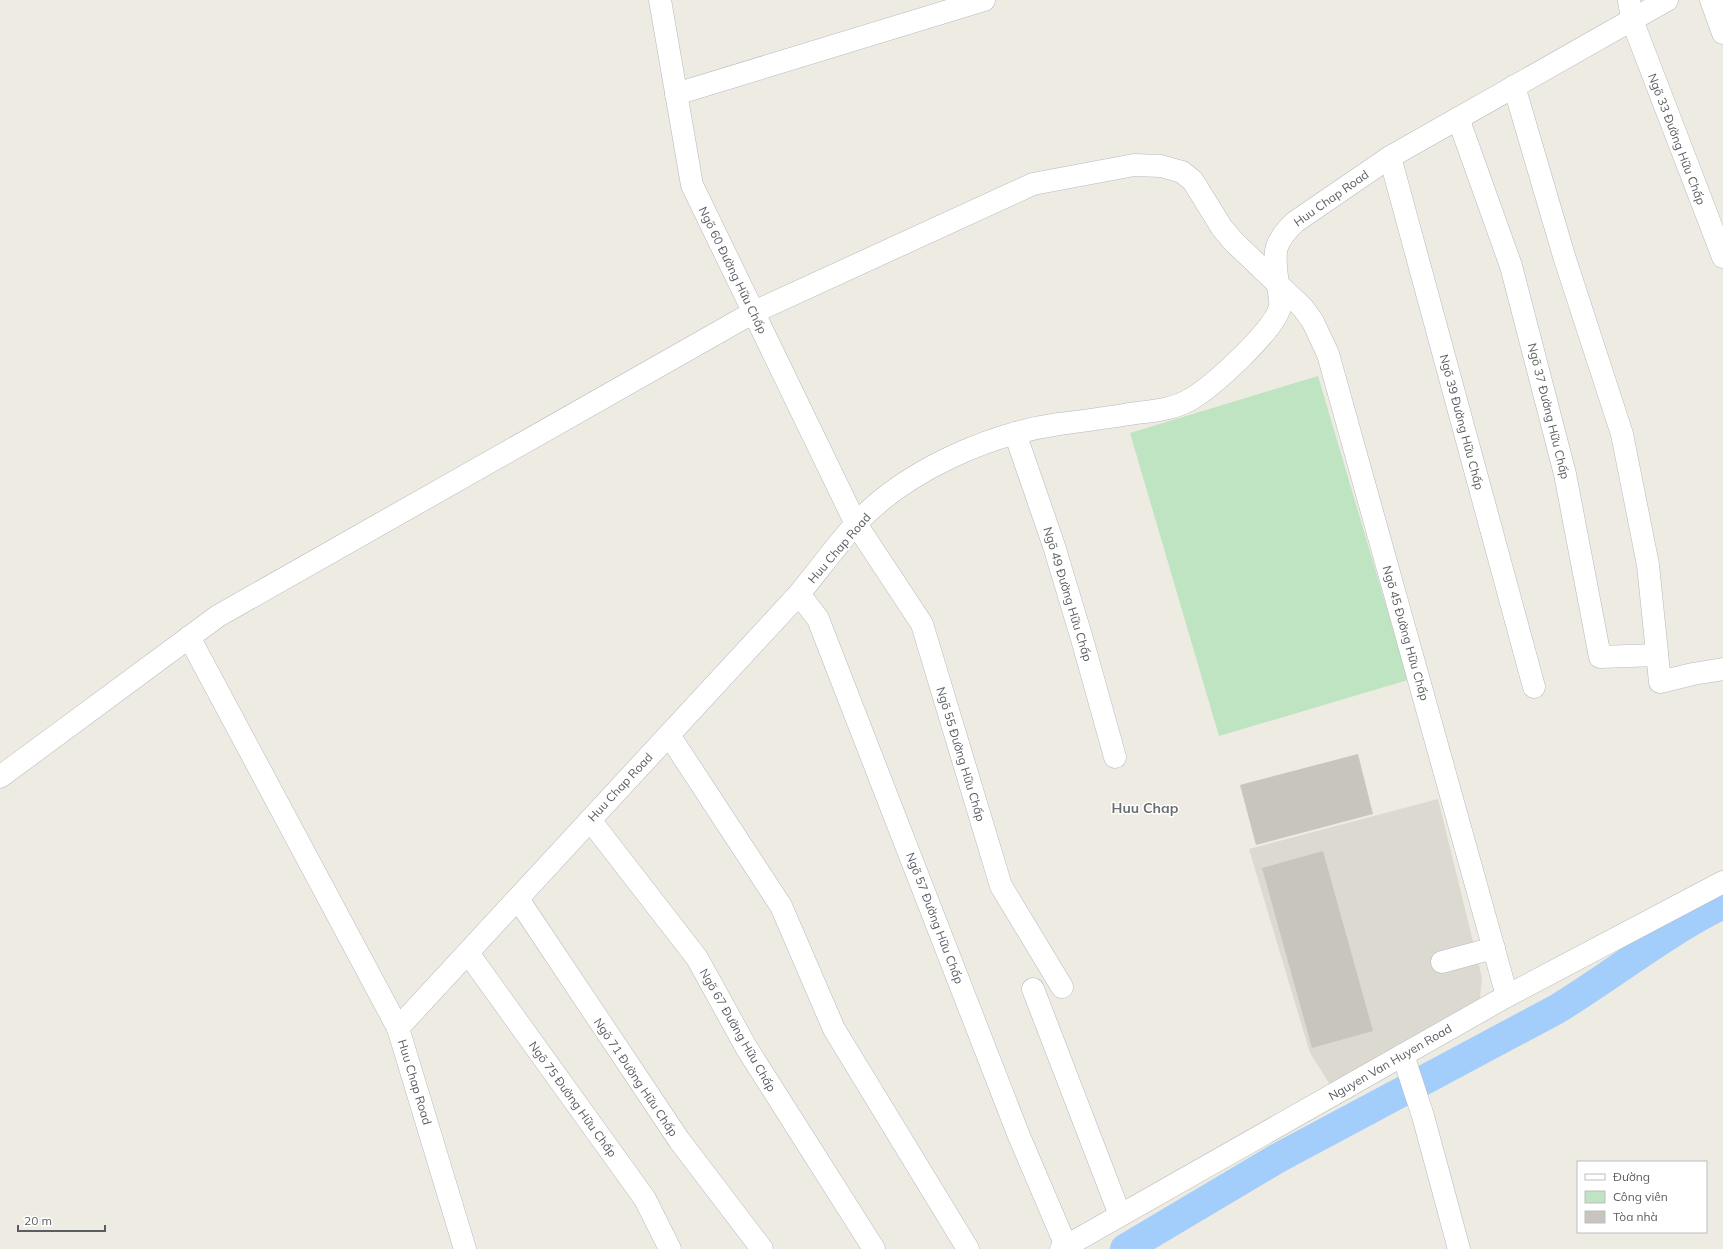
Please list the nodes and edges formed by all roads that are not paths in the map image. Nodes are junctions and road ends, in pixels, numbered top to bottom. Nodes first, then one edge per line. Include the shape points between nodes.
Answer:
1 (660, 0) edge
2 (984, 0) edge
3 (1667, 0) edge
4 (1711, 0) edge
5 (1630, 10) edge
6 (1723, 33) edge
7 (1514, 86) junction
8 (676, 94) junction
9 (1458, 118) junction
10 (1390, 158) junction
11 (1723, 257) edge
12 (1278, 285) junction
13 (754, 312) junction
14 (1015, 433) junction
15 (856, 524) junction
16 (799, 594) junction
17 (189, 637) junction
18 (1657, 655) junction
19 (1723, 669) edge
20 (1534, 687) dead end
21 (669, 735) junction
22 (1115, 757) dead end
23 (0, 776) edge
24 (590, 820) junction
25 (1723, 882) edge
26 (518, 898) junction
27 (1494, 948) junction
28 (468, 953) junction
29 (1442, 962) dead end
30 (1062, 987) dead end
31 (1033, 990) dead end
32 (1507, 996) junction
33 (398, 1028) junction
34 (1404, 1056) junction
35 (1120, 1215) junction
36 (1063, 1247) edge
37 (465, 1249) edge
38 (670, 1249) edge
39 (762, 1249) edge
40 (874, 1249) edge
41 (968, 1249) edge
42 (1459, 1249) edge

1 - 8 street, Ngõ 60 Đường Hữu Chấp
2 - 8 street
3 - 5 street, Huu Chap Road
4 - 6 street
5 - 7 street, Huu Chap Road
5 - 11 street, Ngõ 33 Đường Hữu Chấp
7 - 9 street, Huu Chap Road
7 - 18 street via 1564,256 1622,434 1648,566
8 - 13 street, Ngõ 60 Đường Hữu Chấp via 692,185
9 - 10 street, Huu Chap Road
9 - 18 street, Ngõ 37 Đường Hữu Chấp via 1511,266 1565,474 1600,657
10 - 12 street, Huu Chap Road via 1295,222 1282,234 1277,242 1275,258
10 - 20 street, Ngõ 39 Đường Hữu Chấp
12 - 13 street, Ngõ 45 Đường Hữu Chấp via 1222,228 1193,181 1187,176 1161,166 1134,165 1033,184
12 - 14 street, Huu Chap Road via 1280,305 1277,316 1259,339 1214,382 1191,399 1171,409 1040,427
12 - 27 street, Ngõ 45 Đường Hữu Chấp via 1303,308 1313,322 1328,354
13 - 15 street, Ngõ 60 Đường Hữu Chấp
13 - 17 street, Ngõ 45 Đường Hữu Chấp via 218,616
14 - 15 street, Huu Chap Road via 954,456 922,472 888,496
14 - 22 street, Ngõ 49 Đường Hữu Chấp via 1054,546
15 - 16 street, Huu Chap Road
15 - 30 street, Ngõ 55 Đường Hữu Chấp via 922,624 1001,886
16 - 21 street, Huu Chap Road
16 - 36 street, Ngõ 57 Đường Hữu Chấp via 818,619
17 - 23 street, Ngõ 45 Đường Hữu Chấp
17 - 33 street
18 - 19 street via 1660,682
21 - 24 street, Huu Chap Road
21 - 41 street via 781,906 834,1030
24 - 26 street, Huu Chap Road
24 - 40 street, Ngõ 67 Đường Hữu Chấp via 697,958 746,1047
25 - 32 street, Nguyen Van Huyen Road
26 - 28 street, Huu Chap Road
26 - 39 street, Ngõ 71 Đường Hữu Chấp via 679,1140
27 - 29 street
27 - 32 street, Ngõ 45 Đường Hữu Chấp
28 - 33 street, Huu Chap Road
28 - 38 street, Ngõ 75 Đường Hữu Chấp via 645,1199
31 - 35 street
32 - 34 street, Nguyen Van Huyen Road
33 - 37 street, Huu Chap Road
34 - 35 street, Nguyen Van Huyen Road
34 - 42 street
35 - 36 street, Nguyen Van Huyen Road

